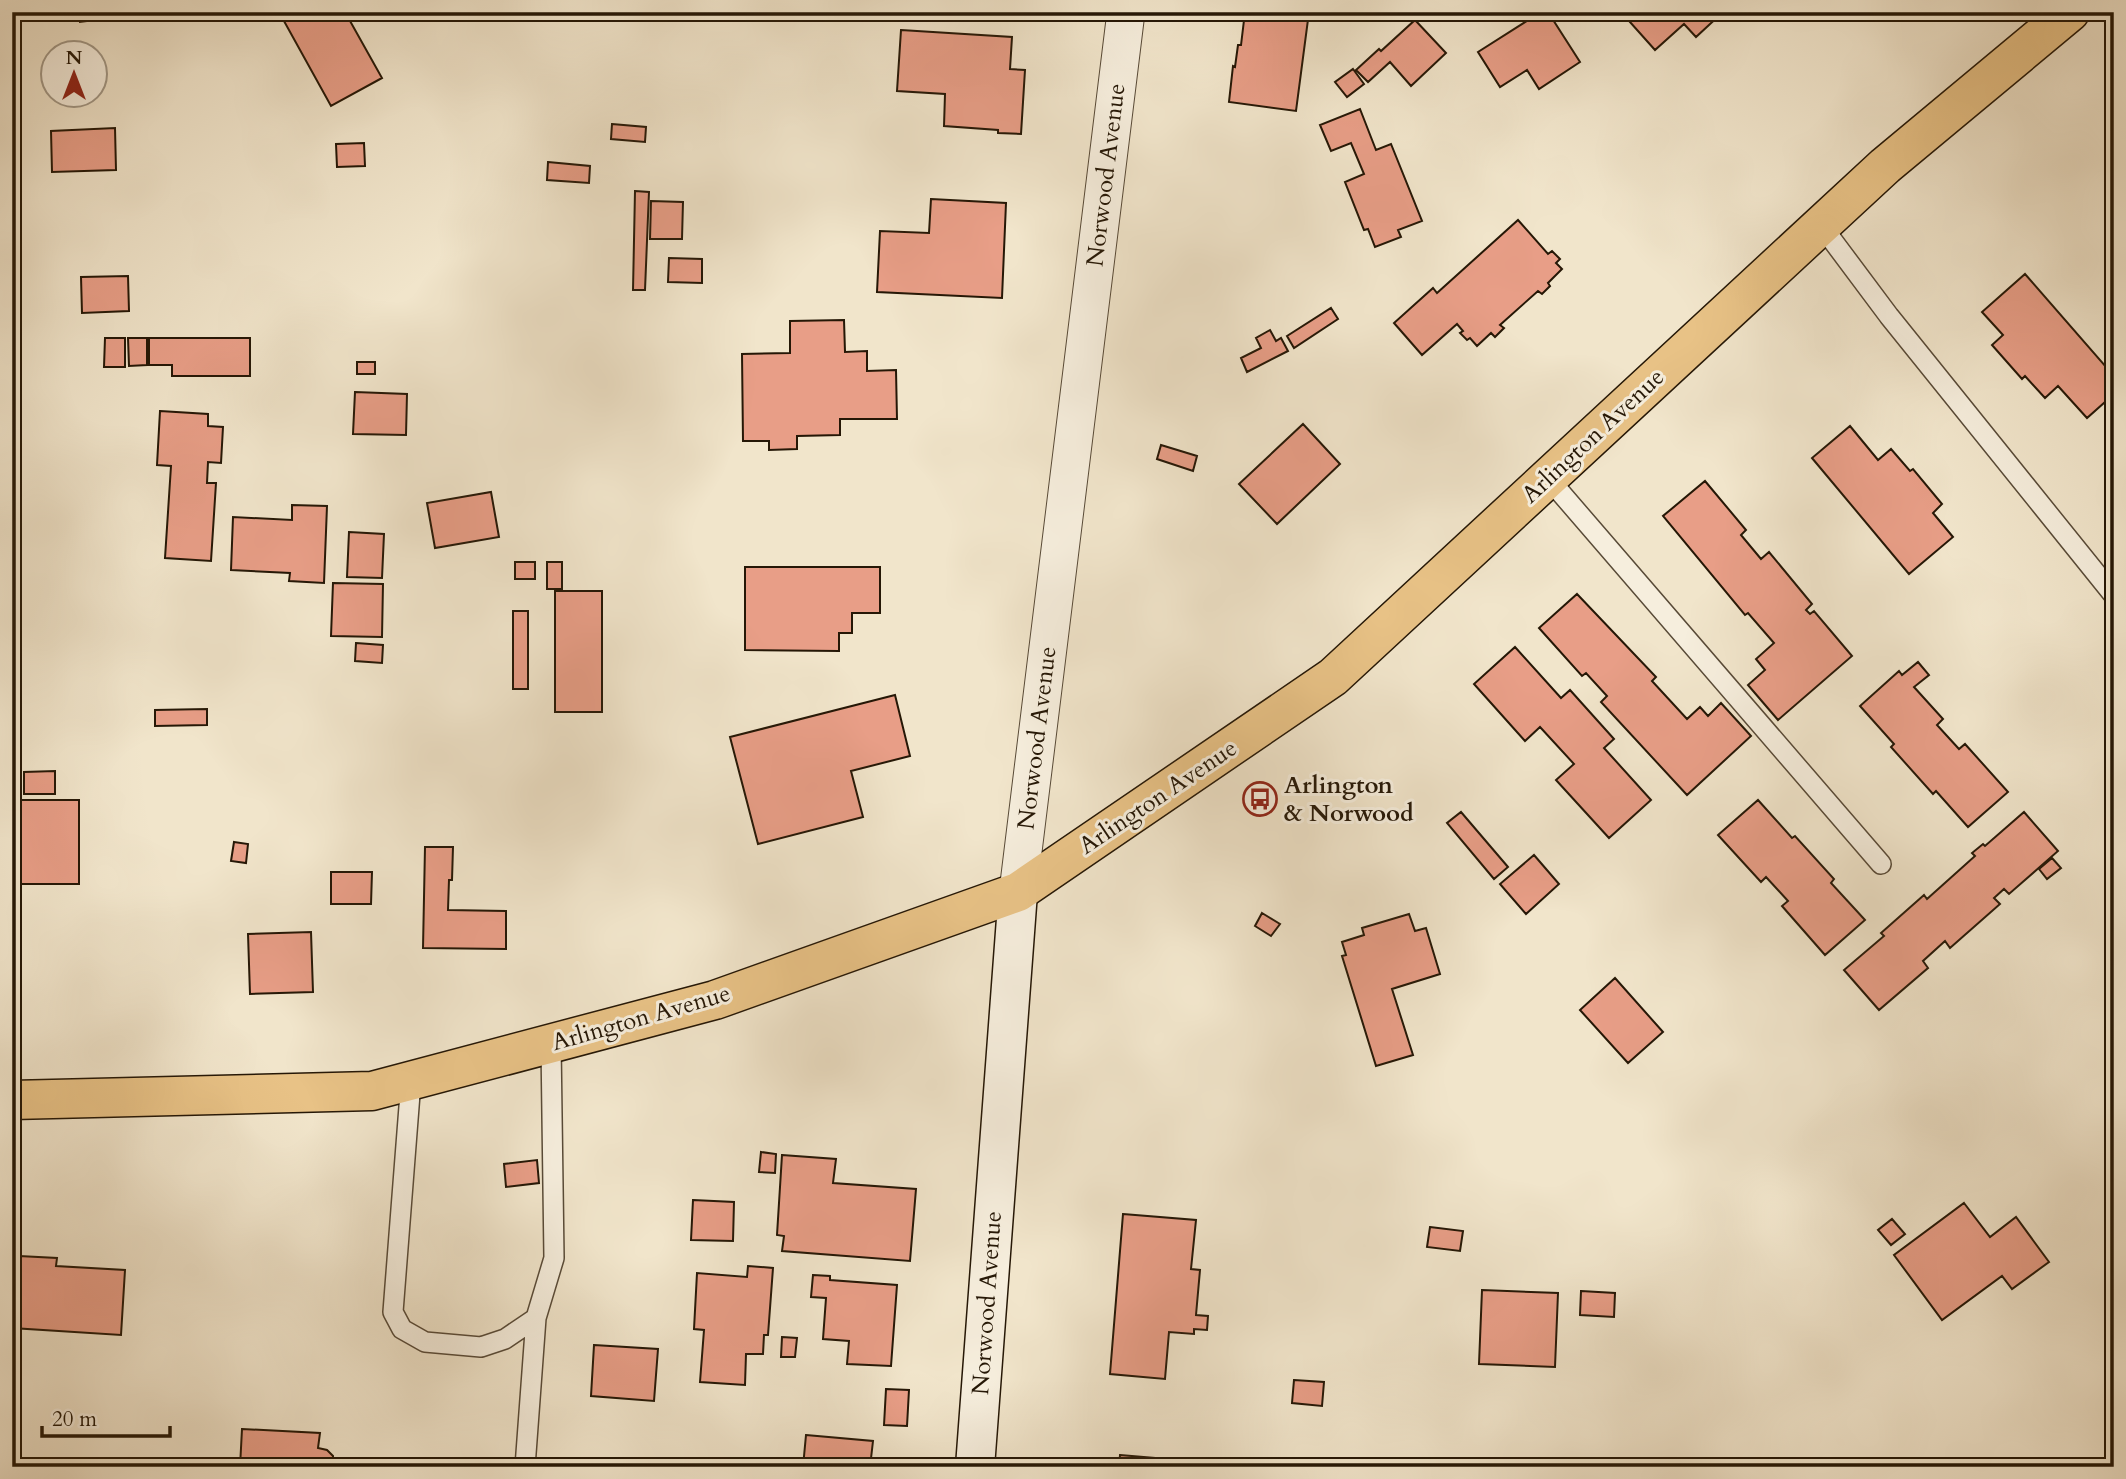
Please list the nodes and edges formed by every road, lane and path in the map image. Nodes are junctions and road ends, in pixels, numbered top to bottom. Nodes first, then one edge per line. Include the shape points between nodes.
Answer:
1 (1126, 12) edge
2 (2070, 12) edge
3 (1821, 225) junction
4 (1548, 478) junction
5 (2112, 593) dead end
6 (1881, 864) dead end
7 (1018, 891) junction
8 (551, 1044) junction
9 (411, 1081) junction
10 (12, 1100) edge
11 (536, 1318) junction
12 (525, 1467) edge
13 (975, 1467) edge

1 - 7 street, Norwood Avenue
2 - 3 main road, Arlington Avenue
3 - 4 main road, Arlington Avenue
3 - 5 lane
4 - 6 lane
4 - 7 main road, Arlington Avenue via 1333,677
7 - 8 main road, Arlington Avenue via 716,1000
7 - 13 street, Norwood Avenue
8 - 9 main road, Arlington Avenue
8 - 11 lane via 554,1258
9 - 10 main road, Arlington Avenue via 372,1091
9 - 11 lane via 393,1312 402,1329 425,1342 481,1347 505,1339
11 - 12 lane

